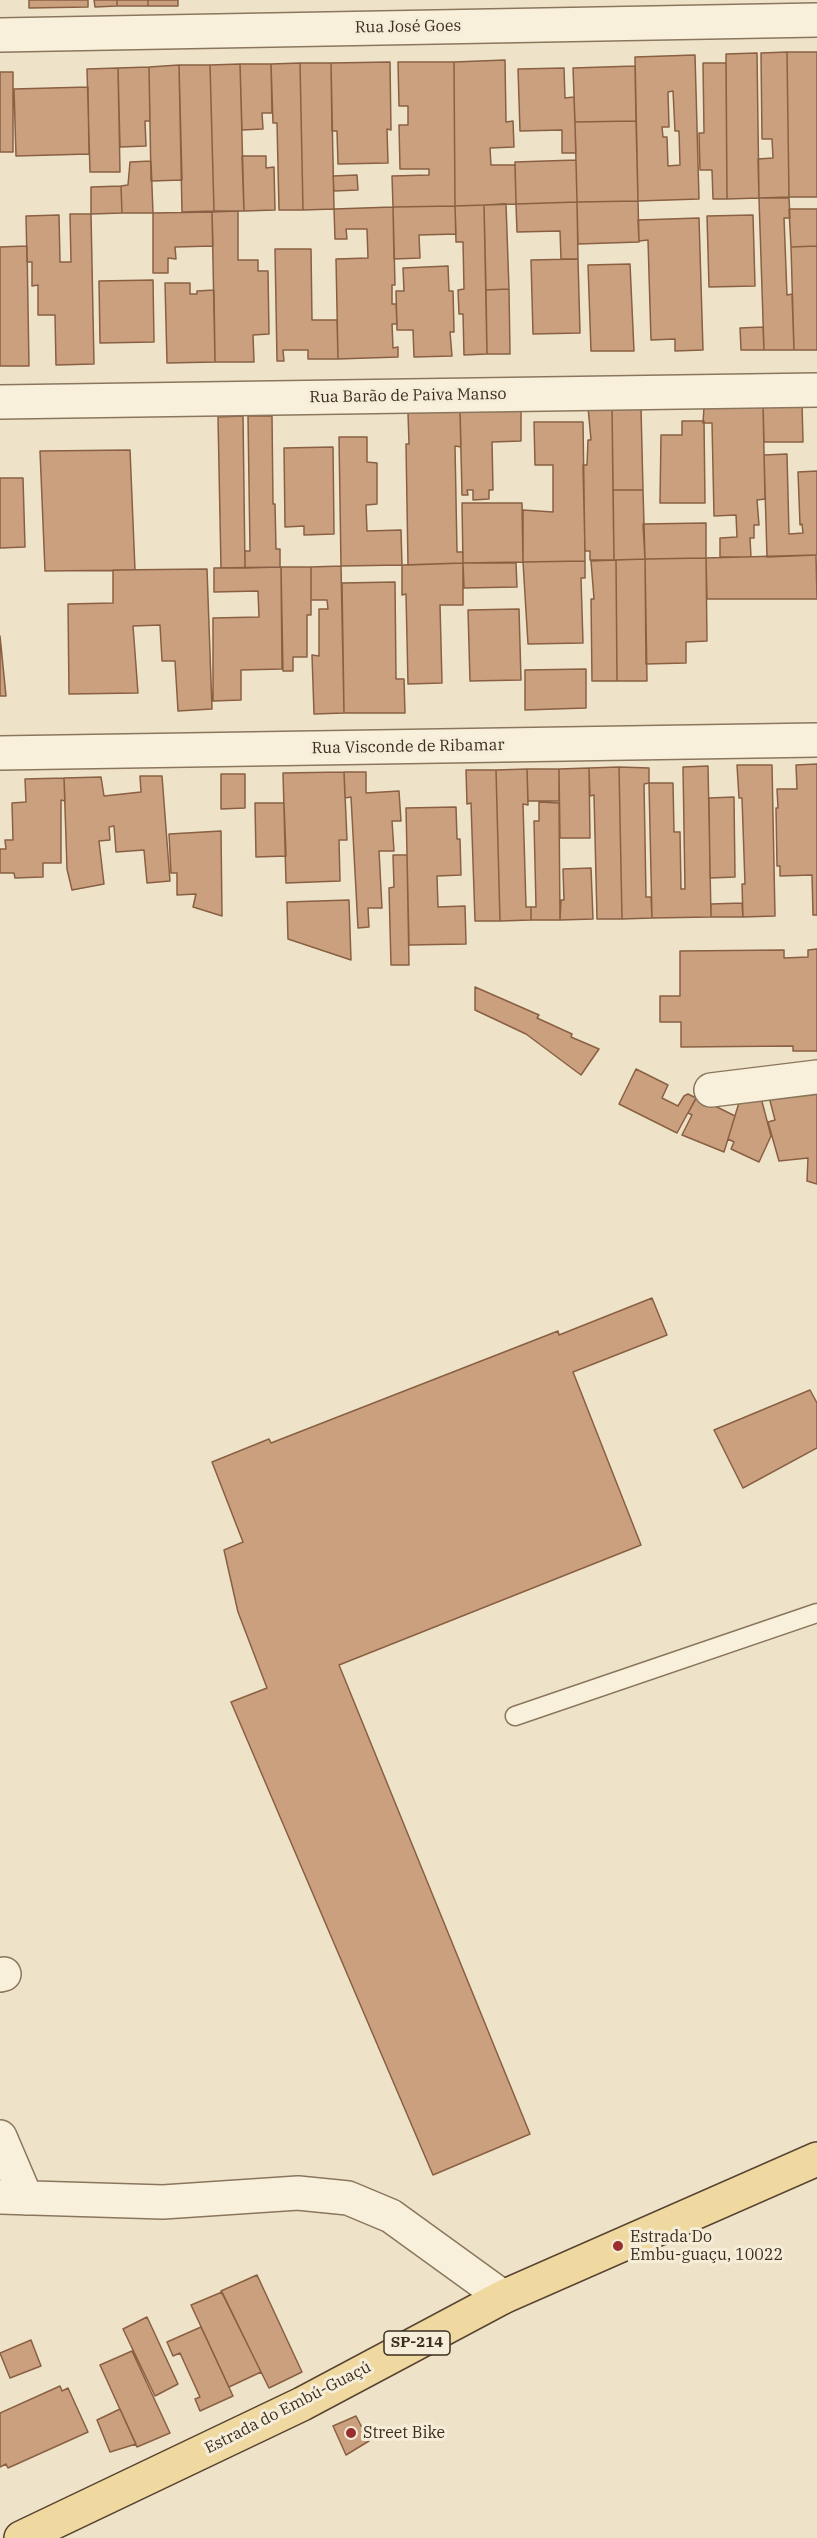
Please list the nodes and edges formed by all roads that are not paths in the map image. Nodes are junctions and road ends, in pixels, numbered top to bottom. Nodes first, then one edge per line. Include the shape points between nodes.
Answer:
1 (817, 20) edge
2 (0, 34) edge
3 (817, 390) edge
4 (0, 402) edge
5 (817, 740) edge
6 (0, 753) edge
7 (817, 1077) edge
8 (711, 1090) dead end
9 (817, 1613) edge
10 (515, 1716) dead end
11 (0, 2137) edge
12 (817, 2159) edge
13 (13, 2198) edge
14 (503, 2297) junction
15 (21, 2538) edge

1 - 2 street, Rua José Goes
3 - 4 street, Rua Barão de Paiva Manso
5 - 6 street, Rua Visconde de Ribamar
7 - 8 street
9 - 10 lane
11 - 13 street
12 - 14 main road, Estrada do Embú-Guaçú / SP-214
13 - 14 street via 163,2202 298,2193 348,2198 392,2216
14 - 15 main road, Estrada do Embú-Guaçú / SP-214 via 302,2404

